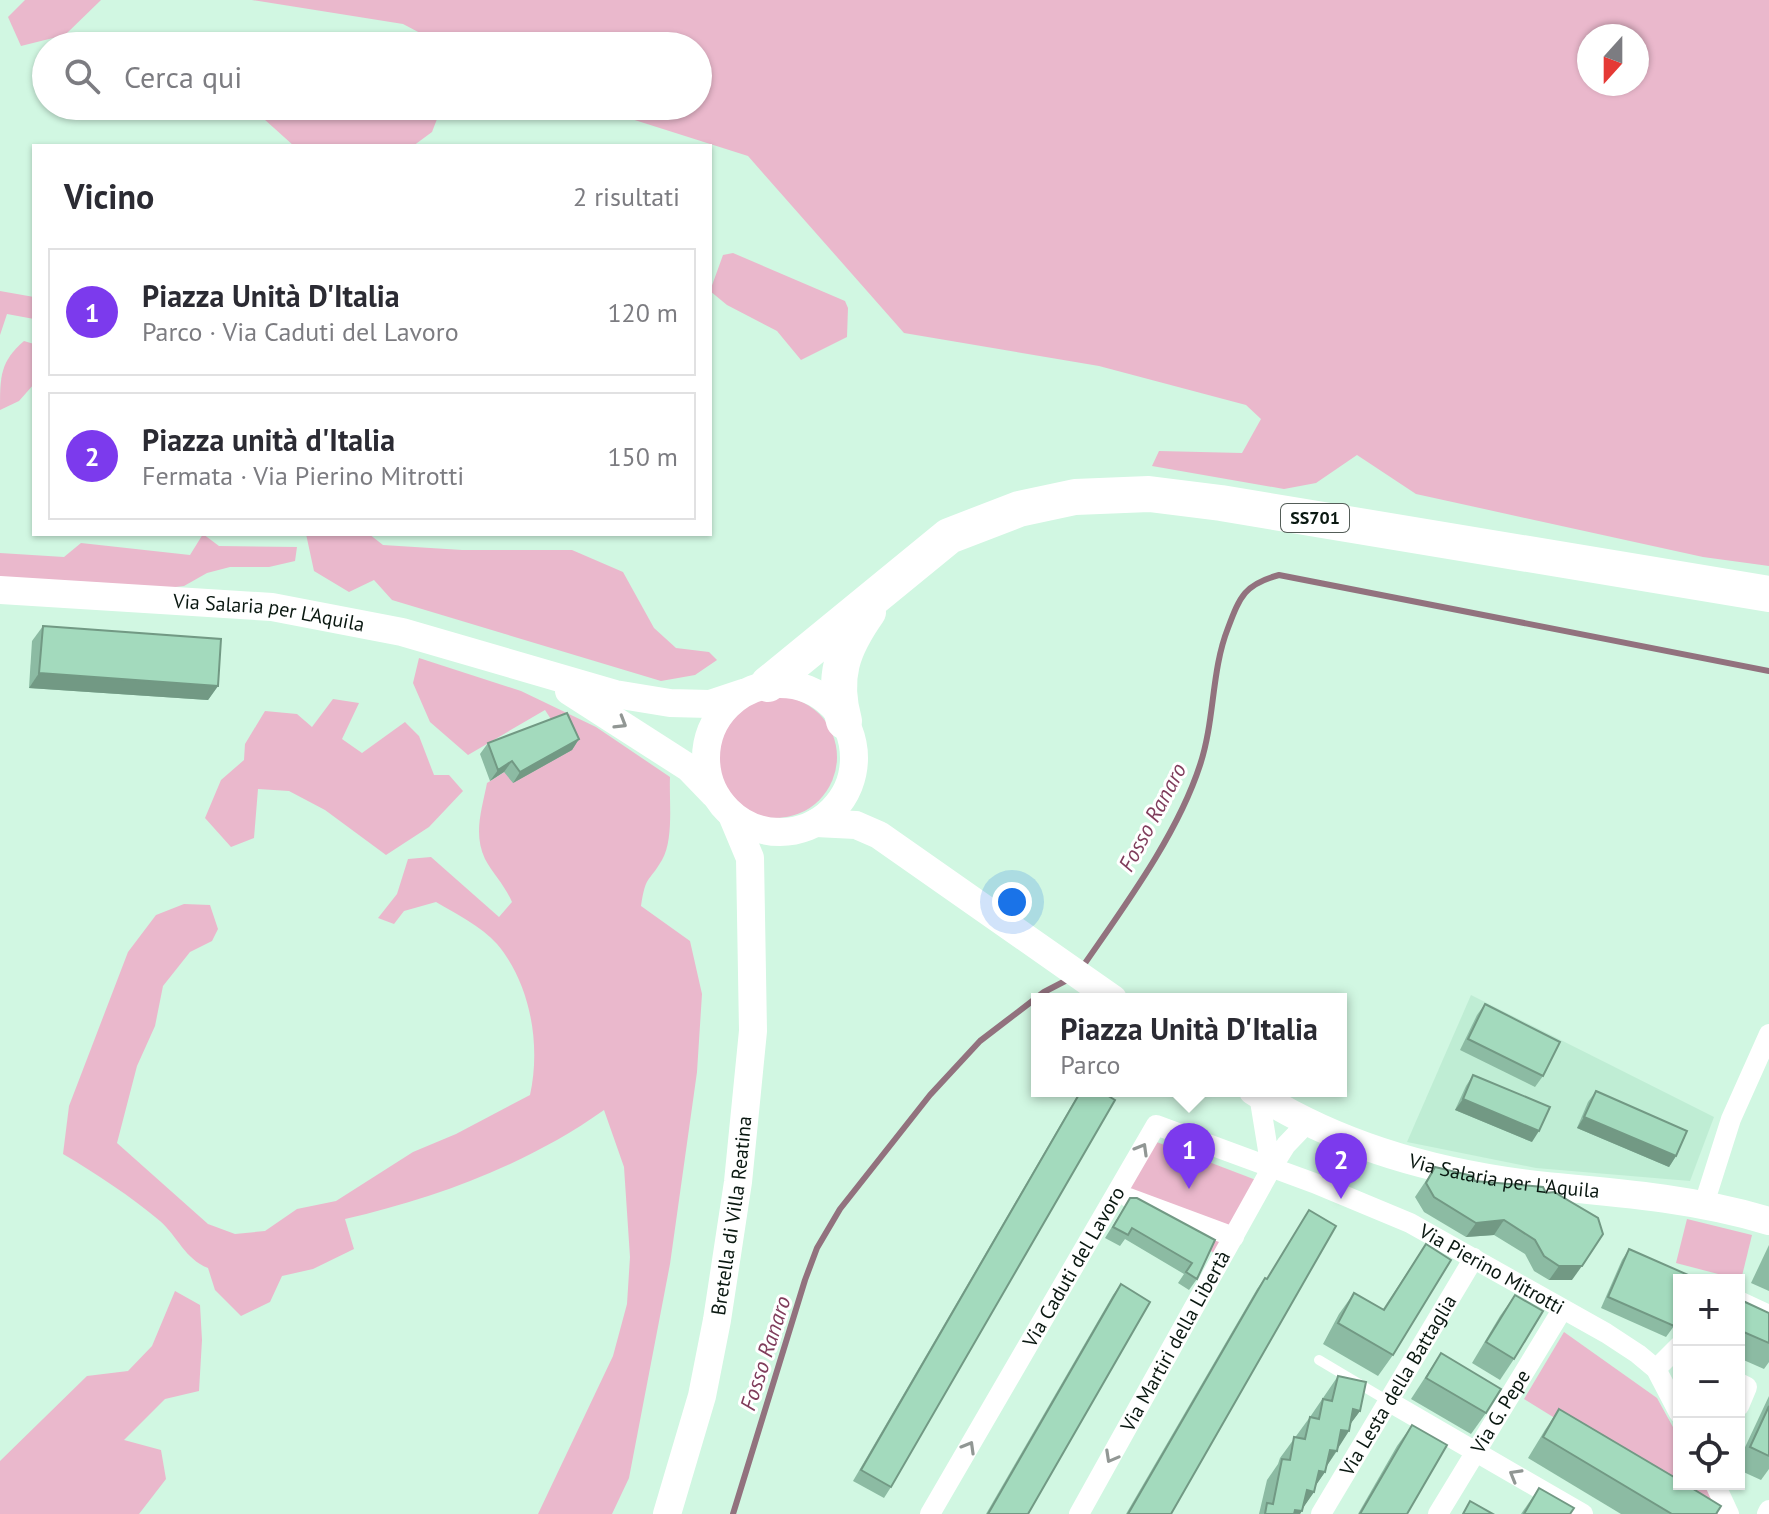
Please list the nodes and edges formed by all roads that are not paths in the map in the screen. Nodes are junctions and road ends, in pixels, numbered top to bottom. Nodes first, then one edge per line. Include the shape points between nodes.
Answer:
1 (0, 590) edge
2 (883, 592) junction
3 (1769, 594) edge
4 (531, 668) junction
5 (755, 689) junction
6 (844, 721) junction
7 (853, 771) junction
8 (724, 806) junction
9 (804, 827) junction
10 (908, 852) junction
11 (751, 910) junction
12 (1105, 993) edge
13 (1769, 1034) edge
14 (1257, 1097) edge
15 (1263, 1097) edge
16 (1308, 1122) junction
17 (1271, 1169) junction
18 (1118, 1191) junction
19 (1704, 1204) junction
20 (1769, 1221) edge
21 (1234, 1237) junction
22 (1474, 1258) junction
23 (1745, 1304) edge
24 (1562, 1310) junction
25 (1769, 1315) edge
26 (1673, 1355) edge
27 (1319, 1360) dead end
28 (1656, 1369) junction
29 (1388, 1401) junction
30 (1673, 1402) edge
31 (1474, 1452) junction
32 (1718, 1490) edge
33 (667, 1514) edge
34 (930, 1514) edge
35 (1079, 1514) edge
36 (1321, 1514) edge
37 (1438, 1514) edge
38 (1583, 1514) edge
39 (1729, 1514) edge

1 - 4 main road, Via Salaria per L'Aquila via 272,607 402,632
2 - 3 highway, SS701 via 949,536 1019,509 1075,497 1149,494
2 - 5 highway, SS701
2 - 6 highway, SS701 via 838,671
4 - 5 main road, Via Salaria per L'Aquila via 615,694 670,703 710,704
4 -> 8 main road via 689,768
5 - 6 main road via 790,684 811,691
5 - 8 main road via 724,708 711,727 705,750 707,774
6 - 7 main road via 853,745
7 - 9 main road via 834,810
7 - 10 main road via 867,810
8 - 9 main road via 760,829
8 - 11 main road, Bretella di Villa Reatina via 750,858
9 - 10 main road via 856,825
9 - 11 main road via 766,861
10 - 12 main road
11 - 33 main road, Bretella di Villa Reatina via 753,1031 738,1182 702,1396
13 - 19 street via 1731,1119
14 - 17 street
15 - 16 main road, Via Salaria per L'Aquila
16 - 17 street
16 - 19 main road, Via Salaria per L'Aquila via 1355,1144 1418,1162 1544,1185
18 -> 17 street, Via Caduti del Lavoro via 1156,1125
17 - 21 street, Via Martiri della Libertà
17 - 22 street, Via Pierino Mitrotti via 1410,1223
18 - 21 street
34 -> 18 street, Via Caduti del Lavoro
19 - 20 main road, Via Salaria per L'Aquila
21 -> 35 street, Via Martiri della Libertà
22 - 24 street, Via Pierino Mitrotti
22 - 29 street, Via Lesta della Battaglia
23 - 25 street
24 - 28 street, Via Pierino Mitrotti
24 - 31 street, Via G. Pepe
26 - 28 street
27 - 29 lane
28 - 30 street, Via Pierino Mitrotti
29 - 31 street
29 - 36 street, Via Lesta della Battaglia
31 - 37 street, Via G. Pepe
38 -> 31 street
32 - 39 street

